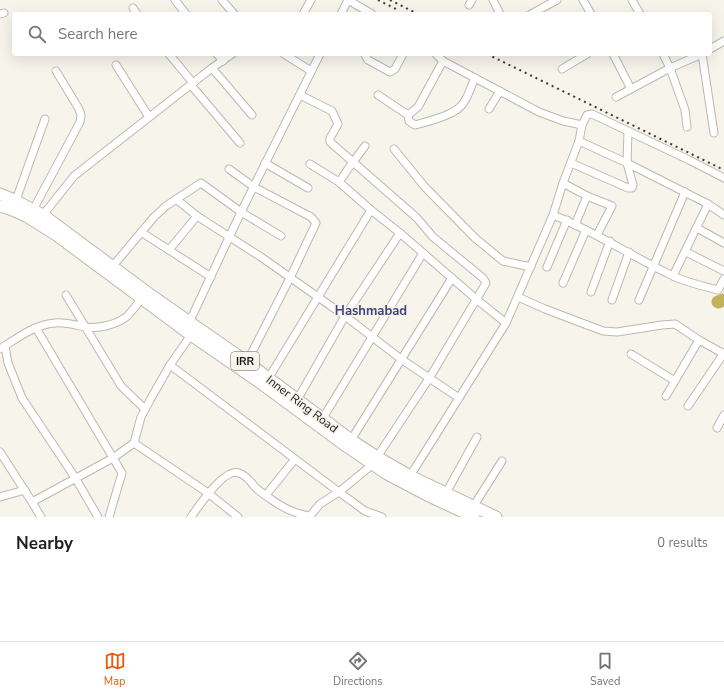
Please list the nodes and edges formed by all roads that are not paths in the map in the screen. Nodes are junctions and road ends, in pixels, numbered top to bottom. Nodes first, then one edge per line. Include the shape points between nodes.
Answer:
1 (175, 0) edge
2 (222, 0) edge
3 (311, 0) edge
4 (493, 0) edge
5 (557, 0) edge
6 (583, 0) edge
7 (632, 0) edge
8 (184, 12) edge
9 (232, 12) edge
10 (304, 12) edge
11 (342, 12) edge
12 (369, 12) edge
13 (499, 12) edge
14 (535, 12) edge
15 (590, 12) edge
16 (639, 12) edge
17 (724, 41) edge
18 (712, 48) edge
19 (171, 56) edge
20 (219, 56) edge
21 (229, 56) edge
22 (287, 56) edge
23 (319, 56) edge
24 (366, 56) edge
25 (402, 56) edge
26 (438, 56) edge
27 (584, 56) edge
28 (614, 56) edge
29 (663, 56) edge
30 (697, 56) edge
31 (702, 56) edge
32 (443, 60) junction
33 (223, 61) junction
34 (116, 65) dead end
35 (212, 68) junction
36 (670, 68) junction
37 (562, 69) dead end
38 (56, 71) dead end
39 (311, 71) junction
40 (475, 78) junction
41 (192, 84) junction
42 (632, 89) junction
43 (500, 91) junction
44 (300, 95) junction
45 (378, 95) dead end
46 (616, 97) dead end
47 (489, 109) dead end
48 (252, 115) dead end
49 (408, 115) junction
50 (149, 117) junction
51 (45, 119) dead end
52 (582, 125) junction
53 (687, 127) dead end
54 (628, 131) junction
55 (714, 133) dead end
56 (579, 141) junction
57 (240, 142) dead end
58 (365, 146) dead end
59 (394, 149) dead end
60 (353, 162) junction
61 (571, 162) junction
62 (266, 163) junction
63 (627, 163) junction
64 (310, 164) dead end
65 (229, 169) dead end
66 (724, 178) edge
67 (339, 182) junction
68 (563, 183) junction
69 (254, 187) junction
70 (308, 188) dead end
71 (685, 192) junction
72 (0, 194) edge
73 (587, 196) junction
74 (176, 199) junction
75 (16, 200) junction
76 (708, 204) junction
77 (0, 206) edge
78 (33, 210) junction
79 (370, 210) junction
80 (241, 212) junction
81 (43, 215) junction
82 (553, 215) junction
83 (724, 215) edge
84 (197, 216) junction
85 (567, 220) junction
86 (575, 225) junction
87 (697, 228) junction
88 (586, 230) junction
89 (142, 232) junction
90 (400, 233) junction
91 (597, 235) junction
92 (281, 236) dead end
93 (229, 237) junction
94 (610, 241) junction
95 (724, 243) edge
96 (169, 250) junction
97 (629, 252) junction
98 (686, 252) junction
99 (423, 253) junction
100 (653, 266) junction
101 (112, 267) junction
102 (531, 267) junction
103 (547, 267) dead end
104 (724, 271) edge
105 (673, 276) junction
106 (211, 277) junction
107 (290, 278) junction
108 (452, 278) junction
109 (724, 279) edge
110 (563, 283) dead end
111 (591, 292) dead end
112 (66, 295) dead end
113 (518, 297) junction
114 (142, 298) junction
115 (317, 298) junction
116 (476, 299) junction
117 (612, 300) dead end
118 (639, 300) dead end
119 (345, 316) junction
120 (506, 323) junction
121 (86, 327) junction
122 (36, 328) junction
123 (188, 329) junction
124 (372, 337) junction
125 (699, 340) junction
126 (2, 348) edge
127 (724, 353) edge
128 (631, 354) dead end
129 (401, 358) junction
130 (247, 362) junction
131 (170, 366) junction
132 (430, 377) junction
133 (268, 379) junction
134 (675, 381) junction
135 (666, 396) dead end
136 (459, 398) junction
137 (297, 400) junction
138 (688, 406) dead end
139 (145, 409) junction
140 (724, 415) edge
141 (323, 418) junction
142 (717, 428) dead end
143 (477, 437) dead end
144 (351, 440) junction
145 (134, 443) junction
146 (1, 455) edge
147 (113, 458) junction
148 (295, 459) junction
149 (375, 461) junction
150 (502, 461) dead end
151 (410, 476) junction
152 (76, 479) junction
153 (24, 490) junction
154 (339, 492) junction
155 (208, 493) junction
156 (446, 493) junction
157 (266, 496) junction
158 (0, 497) edge
159 (32, 502) junction
160 (469, 512) edge
161 (42, 517) edge
162 (98, 517) edge
163 (108, 517) edge
164 (192, 517) edge
165 (238, 517) edge
166 (310, 517) edge
167 (382, 517) edge
168 (496, 517) edge

1 - 8 street
2 - 9 street
3 - 10 street
4 - 13 street
5 - 14 street
6 - 15 street
7 - 16 street
11 - 12 street via 348,0
17 - 18 street
19 - 41 street
20 - 33 street
21 - 33 street
22 - 39 street
23 - 39 street
24 - 25 street via 368,60 390,72 395,69
26 - 32 street
27 - 37 street
28 - 42 street
29 - 36 street
30 - 36 street
31 - 55 street
32 - 40 street
32 - 49 street via 418,107
33 - 35 street
34 - 50 street
35 - 41 street
35 - 48 street
36 - 42 street
36 - 53 street via 685,110
38 - 78 street via 80,109 80,122
39 - 44 street
40 - 43 street
40 - 49 street via 465,102 455,110 437,119 415,125 409,121
41 - 50 street
41 - 57 street
42 - 46 street
43 - 47 street
43 - 52 street via 539,112
44 - 60 street via 332,111 338,124 330,142
44 - 62 street
45 - 49 street
50 - 81 street via 74,176
51 - 75 street
52 - 54 street via 590,113
52 - 56 street
54 - 63 street
54 - 66 street
56 - 61 street
56 - 63 street
58 - 60 street
59 - 102 street via 424,186 475,238 503,262
60 - 67 street
60 - 116 street via 417,218 433,237 483,278 486,283
61 - 63 street via 630,188 633,185
61 - 68 street
62 - 69 street
62 - 70 street
63 - 71 street
64 - 67 street
65 - 69 street
67 - 79 street
68 - 73 street
68 - 82 street
69 - 80 street
69 - 107 street via 315,221
71 - 76 street
71 - 100 street
72 - 75 highway, Inner Ring Road / IRR
73 - 86 street
73 - 91 street via 612,206
74 - 80 street via 202,183
74 - 84 street
74 - 89 street via 154,216
75 - 78 highway, Inner Ring Road / IRR
76 - 83 street
76 - 87 street
77 - 114 highway, Inner Ring Road / IRR via 35,221
78 - 81 highway, Inner Ring Road / IRR
79 - 90 street
79 - 115 street
80 - 92 street
80 - 93 street
81 - 101 highway, Inner Ring Road / IRR
82 - 85 street
82 - 102 street
84 - 93 street
84 - 96 street
85 - 86 street
85 - 103 street
86 - 88 street
87 - 95 street
87 - 98 street
88 - 91 street
88 - 110 street
89 - 96 street
89 - 101 street
90 - 99 street
90 - 119 street
91 - 94 street
93 - 106 street
93 - 107 street
94 - 97 street
94 - 111 street
96 - 106 street
97 - 100 street
97 - 117 street
98 - 104 street
98 - 105 street
99 - 108 street
99 - 124 street
100 - 105 street
100 - 118 street
101 - 123 highway, Inner Ring Road / IRR
102 - 113 street
105 - 109 street via 718,290
106 - 123 street
107 - 115 street
107 - 130 street
108 - 116 street
108 - 129 street
112 - 121 street
113 - 120 street
113 - 125 street via 603,331 617,332 670,324 680,327
114 - 121 street via 120,320 112,324
114 - 123 highway, Inner Ring Road / IRR
115 - 119 street
115 - 133 street
116 - 120 street
116 - 132 street
119 - 124 street
119 - 137 street
120 - 136 street
121 - 122 street via 54,323
121 - 139 street via 122,386
122 - 126 street
122 - 147 street
123 - 130 highway, Inner Ring Road / IRR
123 - 131 street
123 - 149 highway, Inner Ring Road / IRR via 346,446
124 - 129 street
124 - 141 street
125 - 127 street
125 - 134 street
126 - 152 street via 22,398
127 - 138 street
128 - 134 street
129 - 132 street
129 - 144 street
130 - 133 highway, Inner Ring Road / IRR
131 - 139 street
131 - 148 street
132 - 136 street
132 - 149 street
133 - 137 highway, Inner Ring Road / IRR
134 - 135 street
136 - 151 street
137 - 141 highway, Inner Ring Road / IRR
139 - 145 street
140 - 142 street
141 - 144 highway, Inner Ring Road / IRR
143 - 156 street
144 - 149 highway, Inner Ring Road / IRR
145 - 147 street
145 - 155 street
146 - 153 street
147 - 152 street
147 - 163 street via 122,473
148 - 154 street
148 - 157 street
149 - 151 highway, Inner Ring Road / IRR
149 - 154 street
149 - 160 highway, Inner Ring Road / IRR via 394,478
150 - 160 street
151 - 156 highway, Inner Ring Road / IRR
152 - 159 street
152 - 162 street
153 - 158 street
153 - 159 street
154 - 166 street via 320,504
154 - 167 street via 365,511
155 - 157 street via 236,472 247,478
155 - 164 street
155 - 165 street
156 - 160 highway, Inner Ring Road / IRR
157 - 166 street via 296,513
159 - 161 street
160 - 168 highway, Inner Ring Road / IRR

